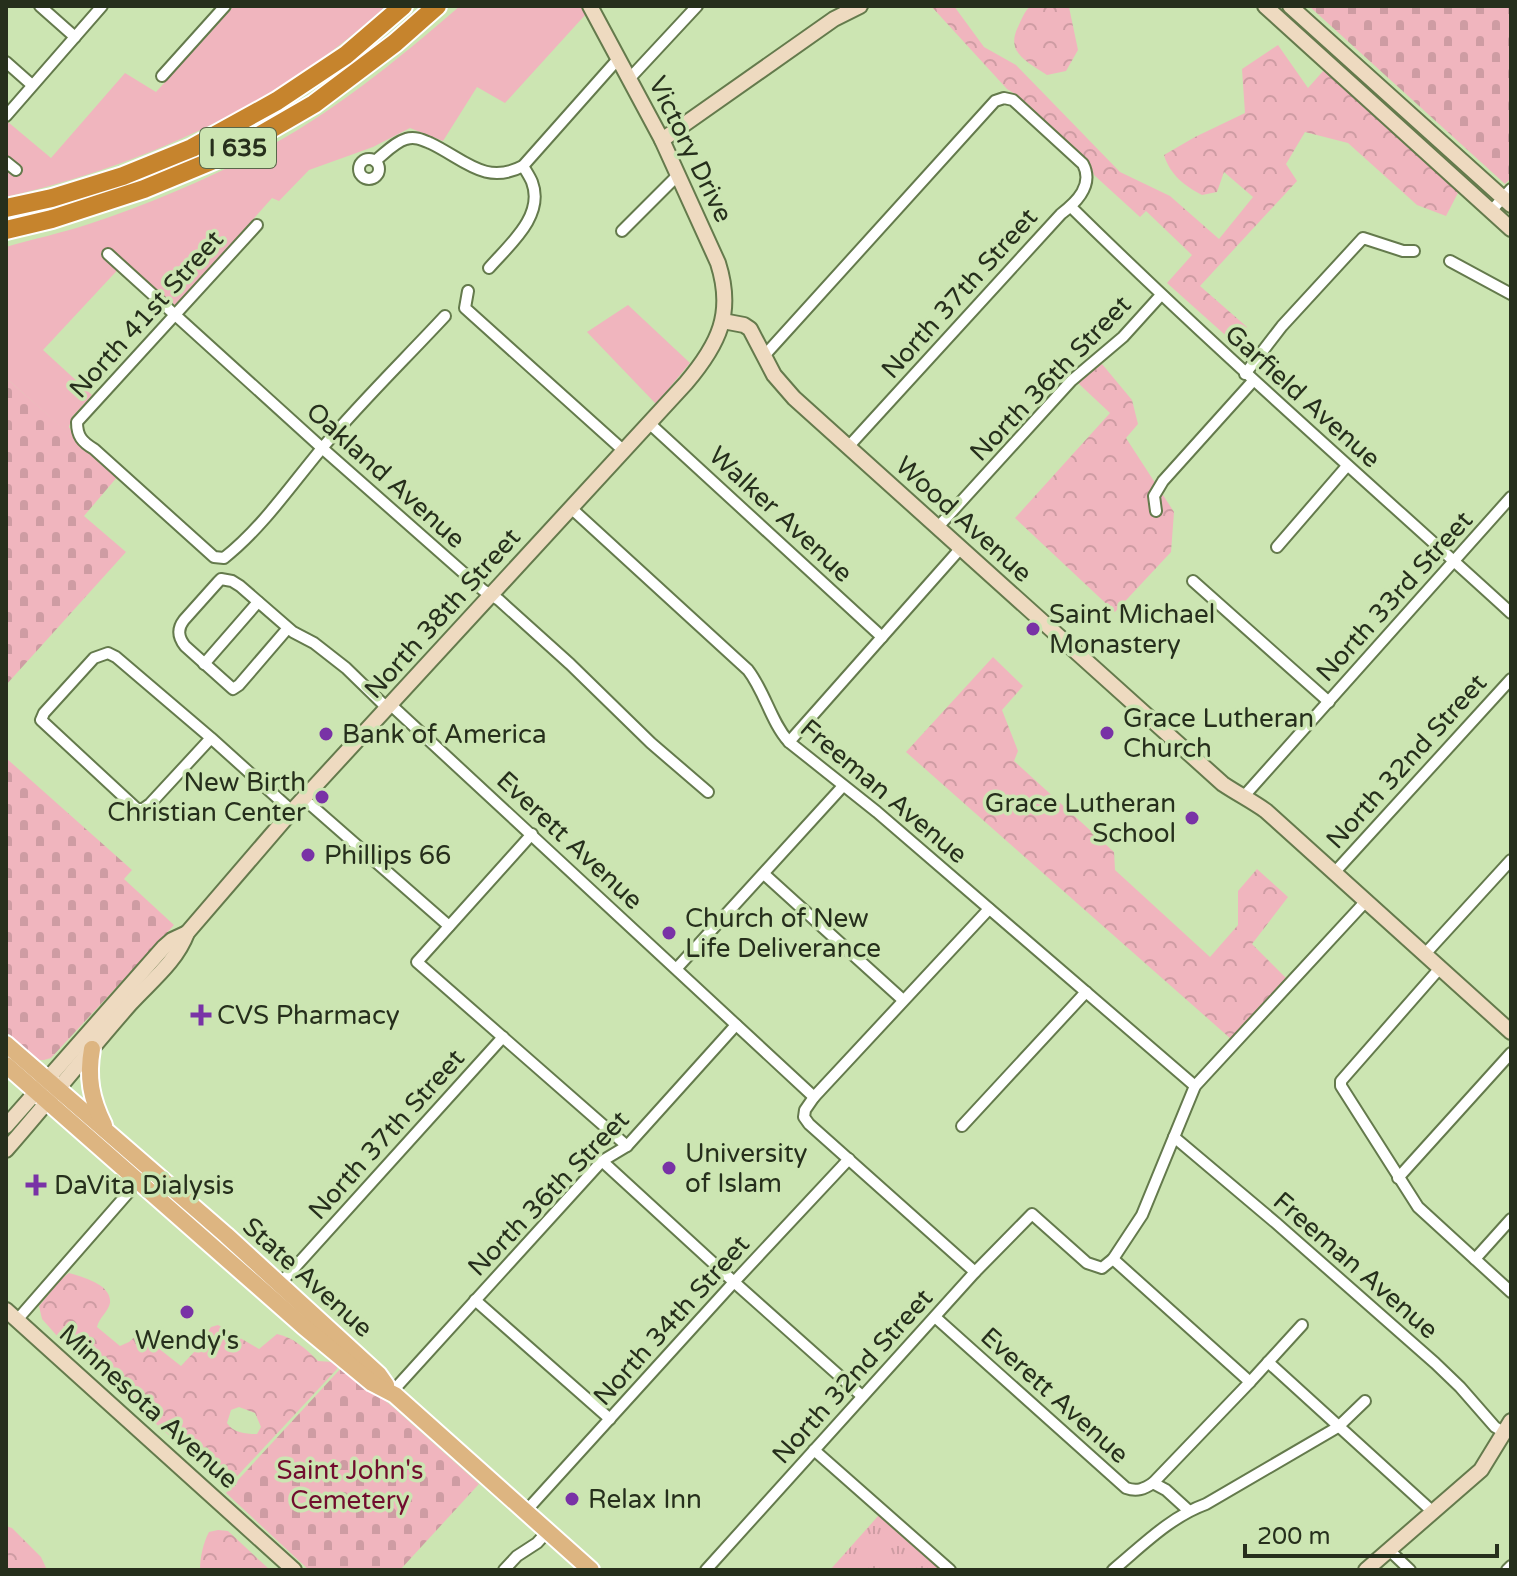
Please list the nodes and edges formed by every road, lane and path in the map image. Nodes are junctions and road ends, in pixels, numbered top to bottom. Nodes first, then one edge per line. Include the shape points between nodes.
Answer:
1 (40, 6) edge
2 (102, 6) edge
3 (225, 6) edge
4 (403, 6) edge
5 (437, 6) edge
6 (590, 6) edge
7 (697, 6) edge
8 (860, 6) edge
9 (1265, 6) edge
10 (1290, 6) edge
11 (75, 37) junction
12 (618, 59) junction
13 (6, 62) edge
14 (162, 76) dead end
15 (630, 78) junction
16 (32, 85) junction
17 (6, 116) edge
18 (662, 140) junction
19 (375, 161) dead end
20 (6, 162) edge
21 (523, 166) junction
22 (16, 170) dead end
23 (678, 175) junction
24 (1508, 197) edge
25 (1071, 207) junction
26 (6, 208) edge
27 (1491, 211) junction
28 (257, 225) dead end
29 (1511, 229) edge
30 (6, 230) edge
31 (622, 231) dead end
32 (1414, 251) dead end
33 (108, 254) dead end
34 (1450, 261) dead end
35 (489, 268) dead end
36 (468, 291) dead end
37 (1511, 294) edge
38 (1161, 295) junction
39 (175, 313) junction
40 (445, 316) dead end
41 (723, 321) junction
42 (764, 356) junction
43 (1249, 377) junction
44 (649, 423) junction
45 (849, 446) junction
46 (322, 448) junction
47 (624, 451) junction
48 (1347, 466) junction
49 (1511, 497) edge
50 (571, 508) junction
51 (1156, 511) dead end
52 (938, 527) junction
53 (1277, 547) dead end
54 (960, 549) junction
55 (1454, 561) junction
56 (1193, 581) dead end
57 (491, 595) junction
58 (258, 602) junction
59 (1511, 613) edge
60 (288, 628) junction
61 (882, 637) junction
62 (204, 664) junction
63 (1511, 679) edge
64 (1329, 702) junction
65 (391, 705) junction
66 (211, 738) junction
67 (789, 742) junction
68 (843, 786) junction
69 (708, 792) dead end
70 (1245, 795) junction
71 (304, 799) junction
72 (292, 811) junction
73 (532, 834) junction
74 (1511, 860) edge
75 (1334, 873) junction
76 (764, 874) junction
77 (1366, 901) junction
78 (989, 909) junction
79 (449, 926) junction
80 (187, 933) junction
81 (1425, 954) junction
82 (677, 968) junction
83 (1440, 968) junction
84 (1086, 992) junction
85 (903, 1000) junction
86 (736, 1025) junction
87 (1511, 1032) edge
88 (503, 1037) junction
89 (6, 1044) edge
90 (92, 1049) junction
91 (1511, 1053) edge
92 (6, 1065) edge
93 (1195, 1086) junction
94 (47, 1090) junction
95 (814, 1097) junction
96 (6, 1126) edge
97 (962, 1126) dead end
98 (109, 1133) junction
99 (1174, 1137) junction
100 (627, 1146) junction
101 (6, 1150) edge
102 (849, 1159) junction
103 (602, 1161) junction
104 (144, 1174) junction
105 (1398, 1178) junction
106 (1511, 1219) edge
107 (1113, 1259) junction
108 (1475, 1259) junction
109 (975, 1272) junction
110 (734, 1282) junction
111 (274, 1290) junction
112 (1511, 1292) edge
113 (475, 1300) junction
114 (12, 1315) edge
115 (935, 1317) junction
116 (1302, 1325) dead end
117 (1268, 1362) junction
118 (1250, 1382) junction
119 (392, 1392) junction
120 (862, 1396) junction
121 (1365, 1401) dead end
122 (610, 1419) junction
123 (1508, 1426) edge
124 (1338, 1427) junction
125 (814, 1450) junction
126 (1153, 1483) junction
127 (1188, 1510) junction
128 (526, 1511) junction
129 (1433, 1512) junction
130 (548, 1531) junction
131 (1389, 1550) junction
132 (294, 1570) edge
133 (504, 1570) edge
134 (591, 1570) edge
135 (706, 1570) edge
136 (950, 1570) edge
137 (1113, 1570) edge
138 (1366, 1570) edge
139 (1410, 1570) edge

1 - 11 street
2 - 11 street
3 - 14 street
4 - 26 highway, I 635 via 346,55 192,148 123,176
5 - 30 highway, I 635 via 314,104 226,155 144,189
6 - 12 main road, Victory Drive
7 - 15 street
8 - 18 main road
9 - 27 main road
10 - 24 main road
11 - 16 street
12 - 15 main road, Victory Drive
12 - 21 street
13 - 16 street
15 - 18 main road, Victory Drive
16 - 17 street
18 - 23 main road, Victory Drive
19 - 21 street via 396,144 419,138 483,172 497,175
20 - 22 street
21 - 35 street via 532,182 533,212
23 - 31 street
23 - 41 main road, Victory Drive via 723,277
24 - 27 street
25 - 38 street, Garfield Avenue
25 - 42 street, North 37th Street via 1087,181 1083,164 1013,100 995,101
25 - 45 street, North 37th Street
27 - 29 main road
28 - 39 street, North 41st Street
32 - 43 street via 1363,238 1282,326
33 - 39 street, Oakland Avenue
34 - 37 street
36 - 47 street via 465,308
38 - 43 street, Garfield Avenue
38 - 52 street, North 36th Street via 1123,337 1078,373
39 - 46 street, Oakland Avenue
39 - 46 street, North 41st Street via 77,422 79,437 214,557 224,558
40 - 46 street
41 - 42 main road, Wood Avenue via 750,329
41 - 44 main road, North 38th Street via 701,365
42 - 45 main road, Wood Avenue via 784,388
43 - 48 street, Garfield Avenue
43 - 51 street via 1163,481 1154,496
44 - 47 main road, North 38th Street
44 - 61 street, Walker Avenue
45 - 52 main road, Wood Avenue
46 - 57 street, Oakland Avenue
47 - 50 main road, North 38th Street
48 - 53 street
48 - 55 street, Garfield Avenue
49 - 55 street, North 33rd Street
50 - 57 main road, North 38th Street
50 - 67 street, Freeman Avenue via 748,670
52 - 54 main road, Wood Avenue
54 - 61 street
54 - 70 main road, Wood Avenue via 1223,784
55 - 59 street, Garfield Avenue
55 - 64 street, North 33rd Street
56 - 64 street
57 - 65 main road, North 38th Street
57 - 69 street, Oakland Avenue
58 - 60 street, Everett Avenue
58 - 62 street
58 - 62 street, Everett Avenue via 232,581 221,579 184,620 180,640
60 - 62 street, Everett Avenue via 233,689
60 - 65 street, Everett Avenue
61 - 67 street
63 - 75 street, North 32nd Street
64 - 70 street, North 33rd Street
65 - 71 main road, North 38th Street
65 - 73 street, Everett Avenue
66 - 66 street via 108,653 94,658 41,720 137,809 150,804
66 - 72 street
67 - 68 street, Freeman Avenue
68 - 76 street
68 - 78 street, Freeman Avenue
70 - 75 main road, Wood Avenue
71 - 72 main road, North 38th Street
71 - 79 street
72 - 80 main road, North 38th Street
73 - 79 street
73 - 82 street, Everett Avenue
74 - 81 street
75 - 77 main road, Wood Avenue
76 - 82 street
76 - 85 street
77 - 81 main road, Wood Avenue
77 - 93 street
78 - 84 street, Freeman Avenue
78 - 85 street
79 - 88 street via 417,962
80 - 90 main road, North 38th Street via 172,959
80 - 94 main road, North 38th Street via 164,947
81 - 83 main road, Wood Avenue
82 - 86 street, Everett Avenue
83 - 87 main road, Wood Avenue
83 - 105 street via 1341,1081
84 - 93 street, Freeman Avenue
84 - 97 street
85 - 95 street
86 - 95 street, Everett Avenue
86 - 100 street, North 36th Street
88 - 100 street
88 - 111 street, North 37th Street
89 - 94 main road, State Avenue
90 - 94 main road, North 38th Street
90 - 98 main road via 90,1089
91 - 105 street
92 - 94 main road, State Avenue
93 - 99 street
94 - 96 main road, North 38th Street
94 - 98 main road, State Avenue
94 - 101 main road, North 38th Street
94 - 104 main road, State Avenue
95 - 102 street via 804,1117
98 - 104 main road, State Avenue
99 - 107 street via 1142,1215
99 - 123 street, Freeman Avenue via 1435,1363 1495,1427
100 - 103 street, North 36th Street
102 - 109 street
102 - 110 street, North 34th Street
103 - 110 street
103 - 113 street, North 36th Street
104 - 111 main road, State Avenue
104 - 114 street
105 - 108 street via 1418,1207
106 - 108 street
107 - 109 street, North 32nd Street via 1102,1268 1087,1263 1032,1214
107 - 118 street
108 - 112 street
109 - 115 street, North 32nd Street
110 - 120 street
110 - 122 street, North 34th Street
111 - 119 main road, State Avenue via 379,1375
113 - 119 street, North 36th Street
113 - 122 street
114 - 132 main road, Minnesota Avenue
115 - 120 street, North 32nd Street
115 - 126 street, Everett Avenue via 1126,1488 1144,1489
116 - 117 street
117 - 118 street
117 - 124 street
118 - 126 street
119 - 128 main road, State Avenue
120 - 125 street, North 32nd Street
121 - 124 street
122 - 128 street, North 34th Street
123 - 129 main road via 1481,1470
124 - 127 street
124 - 129 street
125 - 135 street, North 32nd Street
125 - 136 street
126 - 127 street, Everett Avenue
127 - 137 street
128 - 130 main road, State Avenue
129 - 131 main road
130 - 133 street
130 - 134 main road, State Avenue
131 - 138 main road
131 - 139 street

